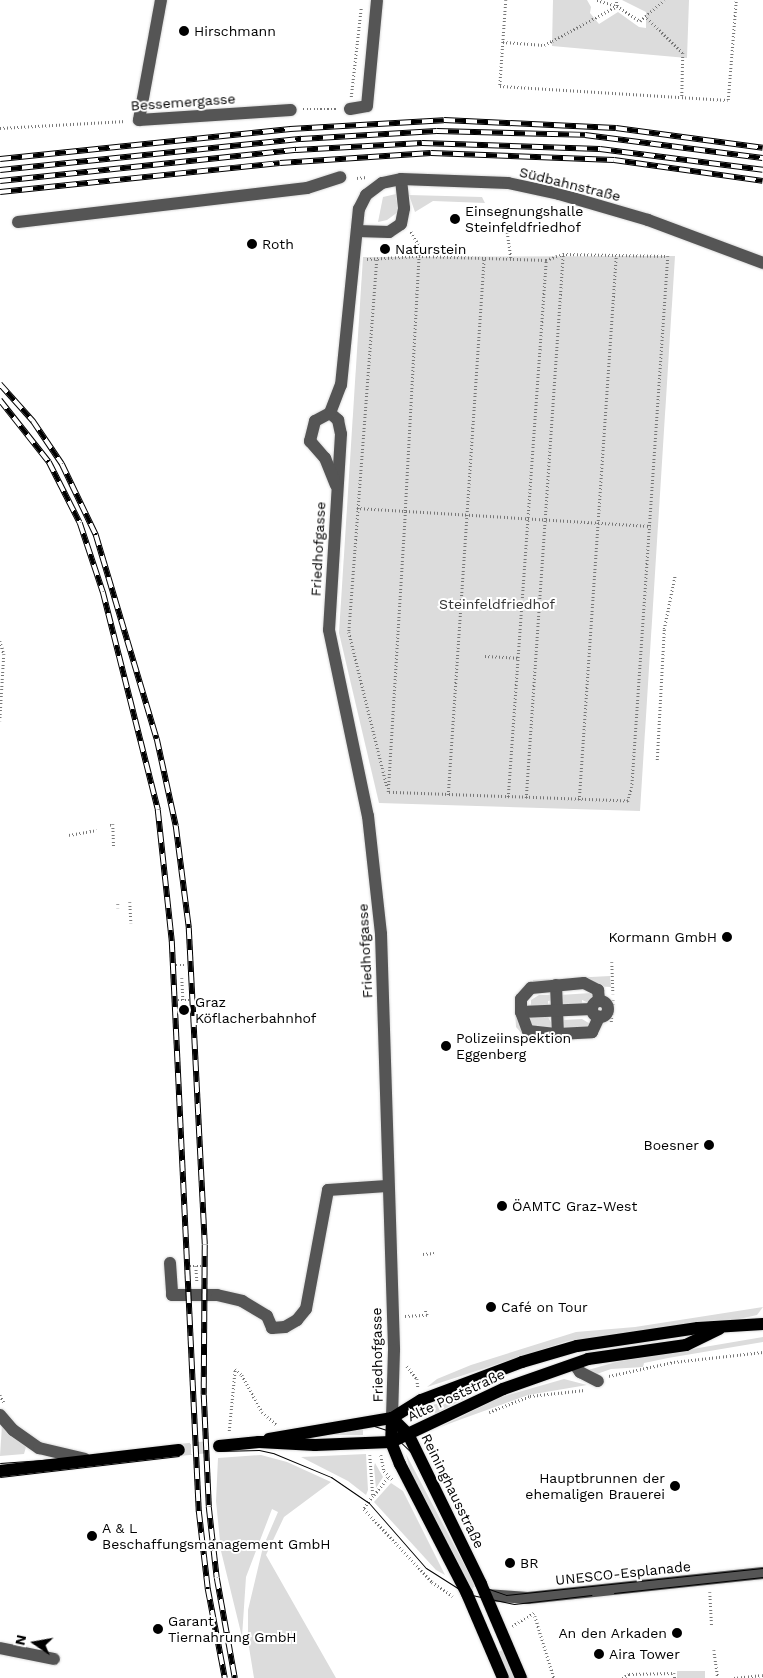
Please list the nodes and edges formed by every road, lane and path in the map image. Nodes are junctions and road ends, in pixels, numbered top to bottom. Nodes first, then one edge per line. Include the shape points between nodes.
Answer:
1 (161, 0) edge
2 (377, 0) edge
3 (506, 0) edge
4 (597, 0) edge
5 (616, 0) edge
6 (664, 0) edge
7 (736, 0) edge
8 (616, 6) junction
9 (361, 8) dead end
10 (647, 18) junction
11 (503, 42) junction
12 (682, 98) junction
13 (350, 109) junction
14 (291, 110) joint
15 (139, 120) junction
16 (0, 128) edge
17 (340, 177) dead end
18 (401, 179) junction
19 (366, 195) joint
20 (18, 222) dead end
21 (401, 224) junction
22 (357, 231) junction
23 (479, 231) dead end
24 (563, 254) junction
25 (419, 256) junction
26 (616, 256) junction
27 (484, 257) junction
28 (355, 258) junction
29 (511, 258) junction
30 (377, 260) junction
31 (546, 260) junction
32 (763, 263) edge
33 (330, 413) junction
34 (337, 487) junction
35 (357, 508) junction
36 (406, 511) junction
37 (468, 516) junction
38 (527, 519) junction
39 (545, 520) junction
40 (598, 523) junction
41 (650, 526) junction
42 (675, 575) dead end
43 (0, 641) edge
44 (485, 656) dead end
45 (518, 658) junction
46 (0, 721) edge
47 (657, 760) dead end
48 (388, 790) junction
49 (448, 795) junction
50 (508, 797) junction
51 (526, 798) junction
52 (579, 800) junction
53 (110, 825) dead end
54 (97, 830) dead end
55 (69, 835) dead end
56 (114, 847) dead end
57 (130, 902) dead end
58 (118, 904) dead end
59 (118, 908) dead end
60 (131, 922) dead end
61 (181, 958) dead end
62 (187, 964) dead end
63 (176, 965) dead end
64 (182, 965) junction
65 (182, 978) dead end
66 (556, 985) junction
67 (178, 1000) dead end
68 (183, 1000) junction
69 (189, 1000) dead end
70 (602, 1009) junction
71 (557, 1011) junction
72 (521, 1012) junction
73 (558, 1034) junction
74 (387, 1186) junction
75 (423, 1254) dead end
76 (434, 1254) dead end
77 (170, 1263) dead end
78 (190, 1266) dead end
79 (196, 1266) junction
80 (203, 1266) dead end
81 (196, 1271) dead end
82 (425, 1310) dead end
83 (401, 1316) dead end
84 (763, 1324) edge
85 (719, 1329) junction
86 (575, 1366) junction
87 (417, 1378) dead end
88 (598, 1381) dead end
89 (418, 1388) dead end
90 (0, 1415) edge
91 (392, 1418) junction
92 (279, 1426) dead end
93 (229, 1431) dead end
94 (408, 1434) junction
95 (259, 1442) junction
96 (391, 1442) junction
97 (219, 1446) tunnel mouth
98 (179, 1450) tunnel mouth
99 (370, 1454) dead end
100 (100, 1460) junction
101 (0, 1471) edge
102 (388, 1477) dead end
103 (373, 1496) junction
104 (763, 1573) edge
105 (710, 1592) dead end
106 (486, 1595) junction
107 (464, 1597) junction
108 (535, 1616) dead end
109 (712, 1626) dead end
110 (0, 1648) edge
111 (714, 1650) dead end
112 (54, 1659) dead end
113 (763, 1676) edge
114 (503, 1678) edge
115 (520, 1678) edge
116 (554, 1678) edge
117 (622, 1678) edge
118 (675, 1678) edge
119 (718, 1678) edge
120 (734, 1678) edge

1 - 15 street
2 - 13 street via 367,106
3 - 11 path
4 - 8 path
5 - 8 path
6 - 10 path
7 - 12 path via 728,100
8 - 10 path via 640,21
8 - 11 path via 544,44
9 - 13 path
10 - 12 path via 683,53
11 - 12 path via 500,86
13 - 14 path
14 - 15 street, Bessemergasse
15 - 16 path, Bessemergasse
17 - 20 street via 307,188
18 - 19 street, Südbahnstraße via 382,183
18 - 21 street via 404,208
18 - 32 street, Südbahnstraße via 508,183 559,194 648,220
19 - 22 street, Friedhofgasse via 359,209
21 - 22 street via 389,232
21 - 25 path via 415,236
22 - 28 street, Friedhofgasse
23 - 29 path via 500,226 507,229 511,236
24 - 26 path
24 - 31 path
24 - 39 path
25 - 27 path
25 - 30 path
25 - 36 path
26 - 40 path
26 - 41 path via 668,256
27 - 29 path
27 - 37 path
28 - 30 path
28 - 33 street, Friedhofgasse via 341,385
29 - 31 path
30 - 35 path
31 - 38 path
33 - 34 street, Friedhofgasse via 340,425
33 - 34 street, Friedhofgasse via 316,421 310,440 325,458
34 - 74 street, Friedhofgasse via 329,630 368,816 380,924
35 - 36 path
35 - 48 path via 349,632
36 - 37 path
36 - 48 path
37 - 38 path
37 - 49 path
38 - 39 path
38 - 45 path
39 - 40 path
39 - 51 path
40 - 41 path
40 - 52 path
41 - 52 path via 630,796 623,802
42 - 47 path via 664,629
43 - 46 path via 4,654
44 - 45 path
45 - 50 path
48 - 49 path
49 - 50 path
50 - 51 path
51 - 52 path
53 - 56 path via 113,824
54 - 55 path
57 - 60 path
58 - 59 path
61 - 64 path
62 - 64 path
63 - 64 path
65 - 68 path
66 - 70 street via 590,984 598,990
66 - 71 street
66 - 72 street via 525,992
67 - 68 path
68 - 69 path
70 - 71 street
70 - 73 street via 592,1032
71 - 72 street
71 - 73 street
72 - 73 street via 528,1031
74 - 77 street via 328,1190 306,1309 285,1327 272,1328 267,1316 242,1301 217,1295 172,1295
74 - 91 street, Friedhofgasse via 394,1350
75 - 76 path
78 - 79 path
79 - 80 path
79 - 81 path
82 - 83 path via 427,1315
84 - 85 main road, Alte Poststraße
85 - 86 main road, Alte Poststraße via 686,1345 617,1353
85 - 91 main road, Alte Poststraße via 688,1330 550,1353 421,1400
86 - 88 street
86 - 94 main road, Alte Poststraße via 503,1389
87 - 89 path
90 - 100 street via 13,1430 39,1448 68,1457
91 - 94 main road, Reininghausstraße
91 - 95 main road, Alte Poststraße via 286,1434
91 - 96 main road
92 - 93 path via 262,1412 236,1369
94 - 96 main road, Alte Poststraße
94 - 106 main road, Reininghausstraße
95 - 96 main road, Alte Poststraße
95 - 97 main road, Alte Poststraße
96 - 107 main road
98 - 100 main road
99 - 103 path
100 - 101 main road
102 - 103 path
103 - 107 path via 364,1509 432,1582
104 - 106 street, UNESCO-Esplanade via 528,1598
105 - 109 path
106 - 107 main road
106 - 115 main road, Reininghausstraße
107 - 114 main road
108 - 116 path
110 - 112 street
111 - 119 path
113 - 120 path
117 - 118 path via 629,1674 674,1673

